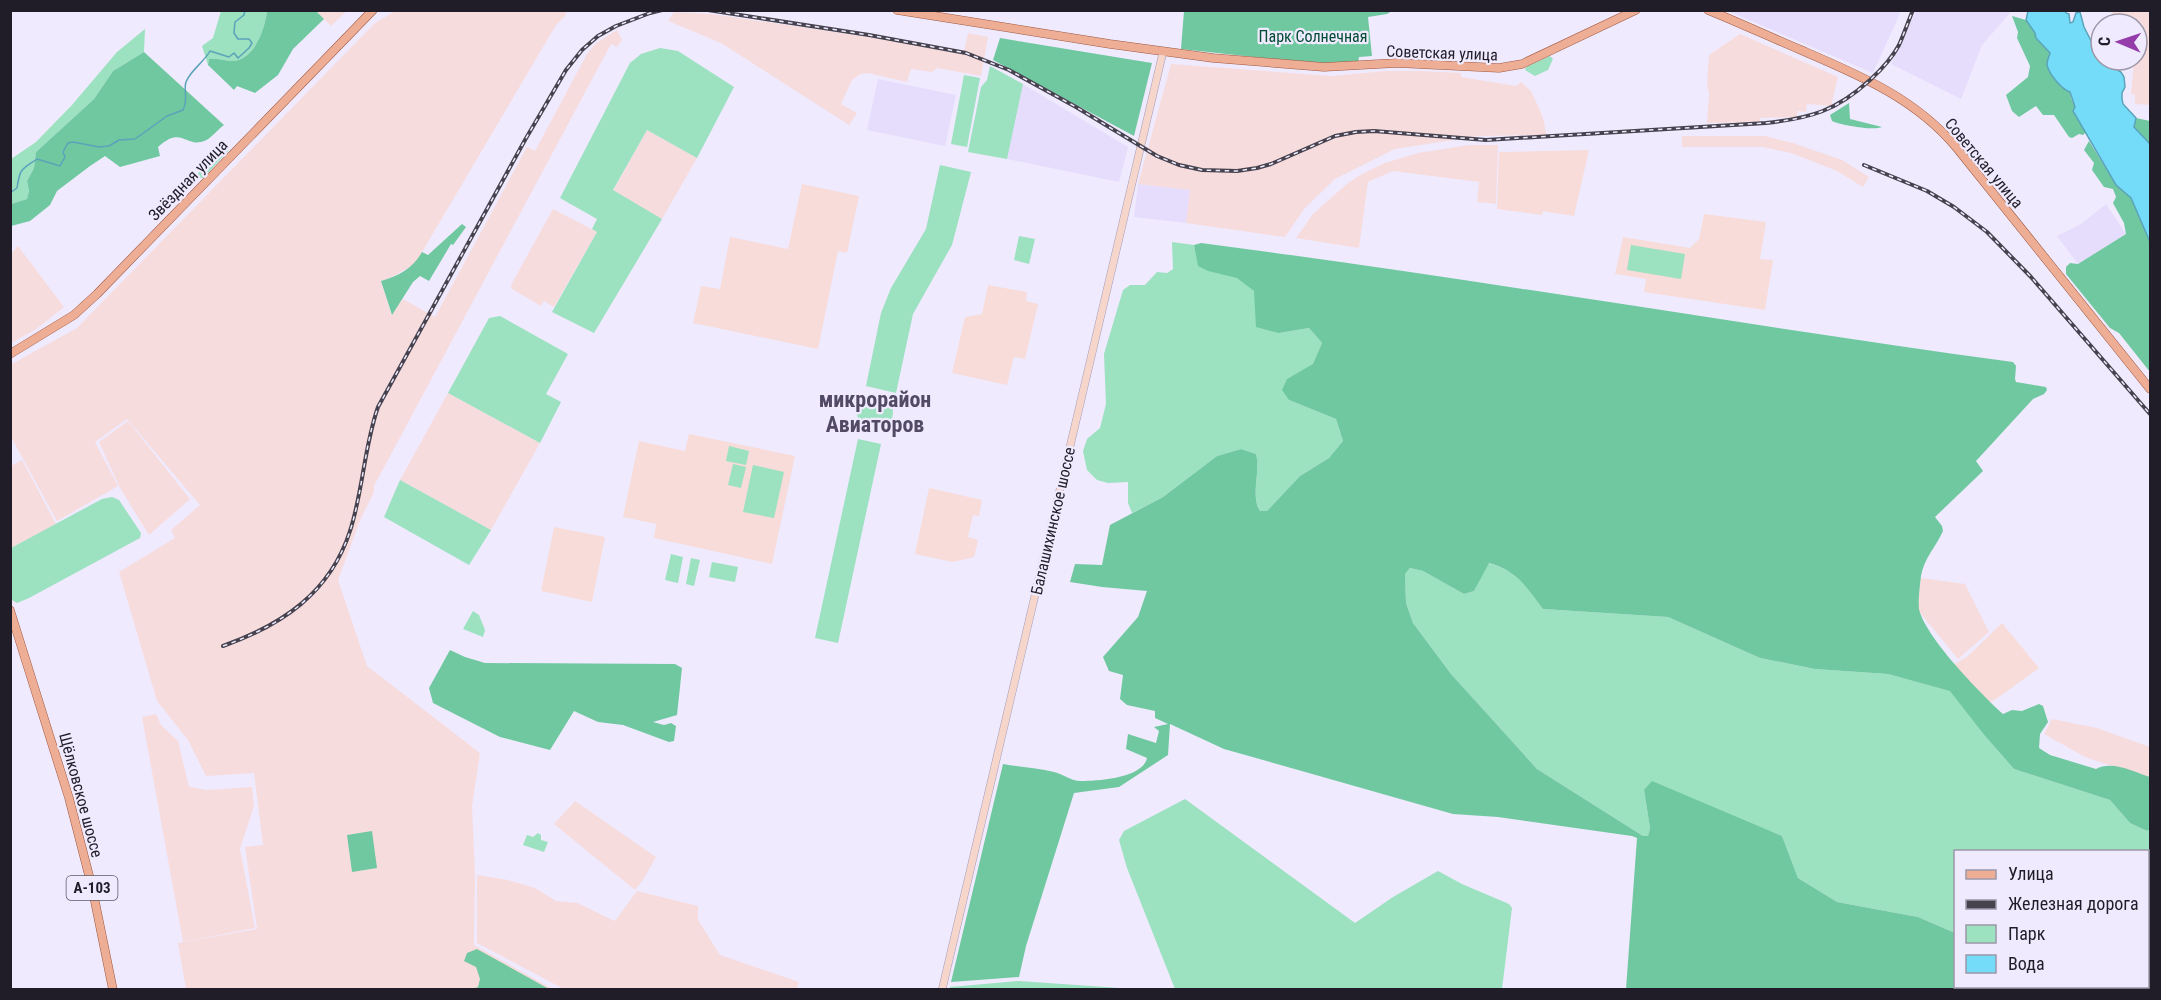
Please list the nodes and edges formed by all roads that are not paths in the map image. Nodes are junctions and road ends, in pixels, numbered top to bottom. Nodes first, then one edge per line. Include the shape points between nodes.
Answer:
1 (373, 10) edge
2 (897, 10) edge
3 (1636, 10) edge
4 (1708, 10) edge
5 (1163, 52) junction
6 (10, 354) edge
7 (2151, 389) edge
8 (10, 610) edge
9 (112, 990) edge
10 (942, 990) edge

1 - 6 main road, Звёздная улица via 97,294 74,315
2 - 5 main road
3 - 5 main road, Советская улица via 1506,68 1397,63 1324,67
4 - 7 main road, Советская улица via 1832,63 1895,94 1923,114 1956,147
5 - 10 main road, Балашихинское шоссе
8 - 9 main road, Щёлковское шоссе / А-103 via 69,798

